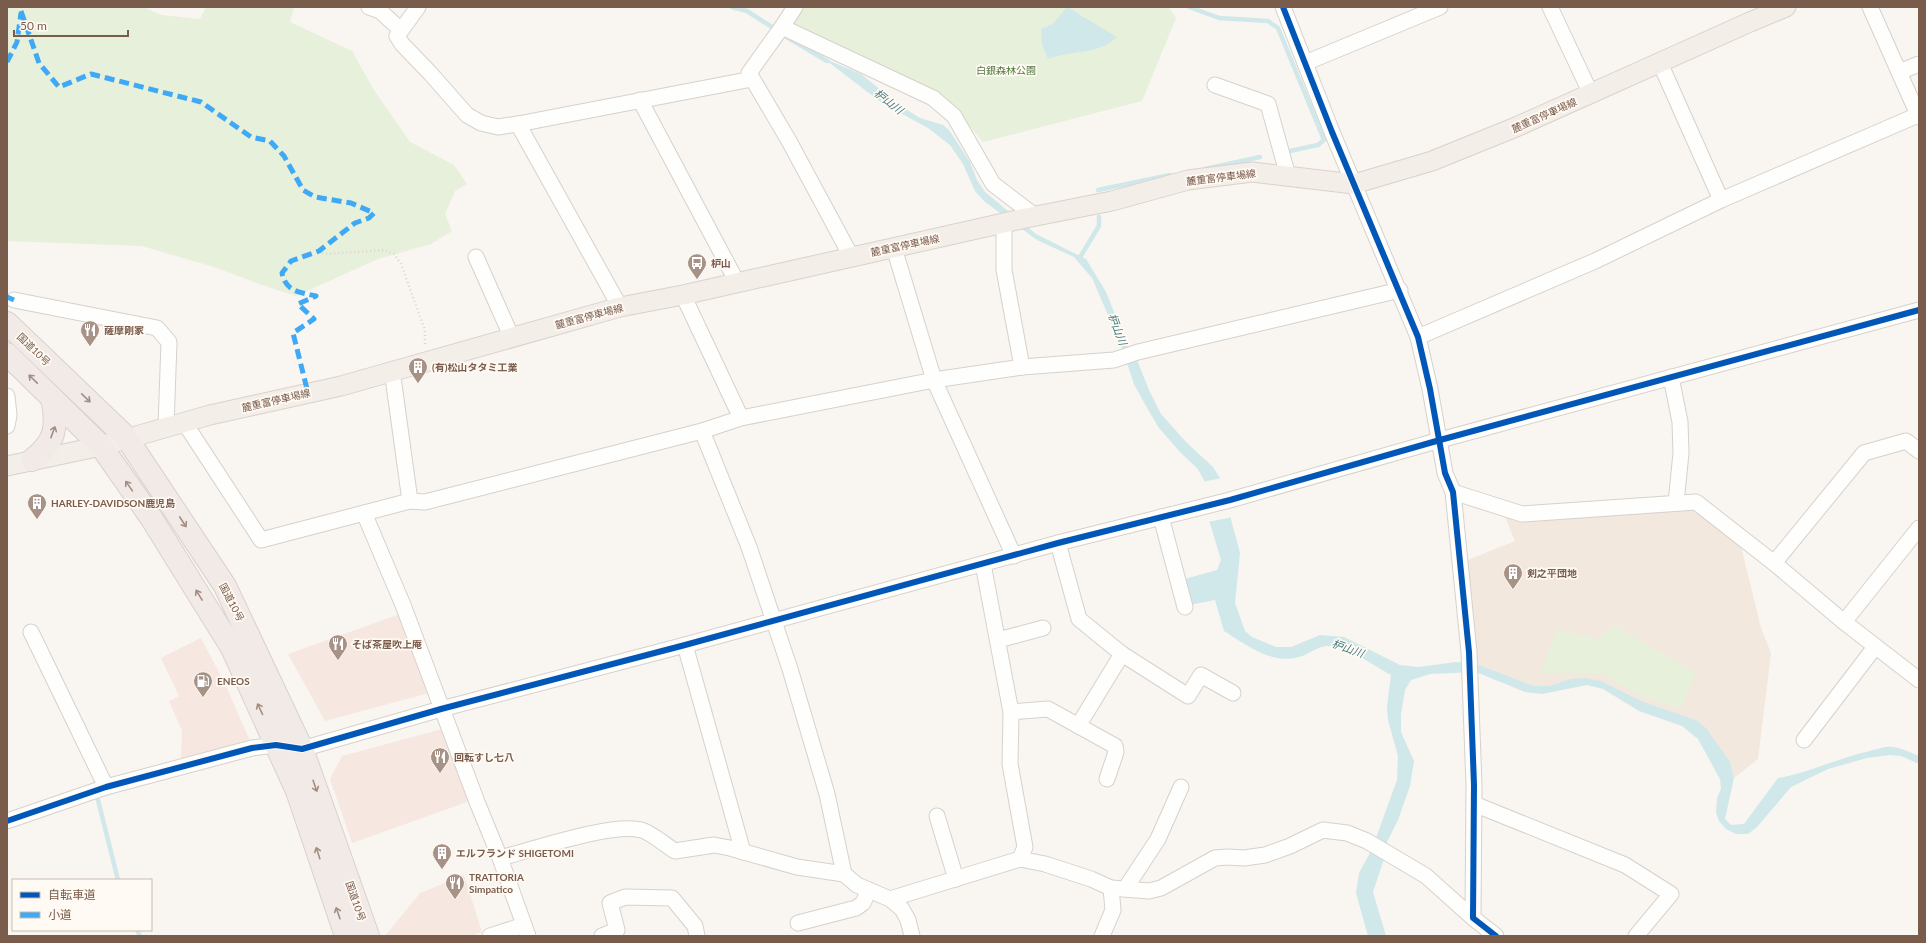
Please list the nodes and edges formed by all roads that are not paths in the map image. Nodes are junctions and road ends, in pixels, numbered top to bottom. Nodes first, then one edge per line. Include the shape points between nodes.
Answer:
1 (370, 7) edge
2 (418, 7) edge
3 (795, 7) edge
4 (1283, 7) edge
5 (1440, 7) edge
6 (1550, 7) edge
7 (1786, 7) edge
8 (1870, 7) edge
9 (781, 27) junction
10 (401, 30) junction
11 (1305, 63) junction
12 (1660, 63) junction
13 (1919, 64) edge
14 (1899, 72) junction
15 (752, 78) junction
16 (1215, 85) dead end
17 (1591, 94) junction
18 (640, 100) junction
19 (1919, 116) edge
20 (518, 124) junction
21 (1288, 176) junction
22 (1354, 184) junction
23 (1721, 200) junction
24 (1030, 217) junction
25 (1004, 223) junction
26 (894, 248) junction
27 (851, 256) junction
28 (476, 257) dead end
29 (737, 282) junction
30 (1400, 290) junction
31 (683, 295) junction
32 (14, 300) dead end
33 (620, 307) junction
34 (1919, 310) edge
35 (7, 323) edge
36 (1418, 337) junction
37 (512, 338) junction
38 (7, 354) edge
39 (1022, 367) junction
40 (392, 370) junction
41 (1671, 377) junction
42 (934, 380) junction
43 (7, 396) edge
44 (52, 398) junction
45 (741, 418) junction
46 (175, 424) junction
47 (7, 426) edge
48 (702, 431) junction
49 (126, 437) junction
50 (1440, 440) junction
51 (101, 446) junction
52 (1919, 451) edge
53 (32, 460) junction
54 (7, 466) edge
55 (1453, 492) junction
56 (410, 501) junction
57 (1676, 503) junction
58 (364, 513) junction
59 (1161, 517) junction
60 (1919, 528) edge
61 (1058, 544) junction
62 (1014, 556) junction
63 (1774, 563) junction
64 (983, 564) junction
65 (1185, 607) dead end
66 (774, 621) junction
67 (1844, 622) junction
68 (1043, 628) dead end
69 (32, 632) dead end
70 (998, 640) junction
71 (685, 645) junction
72 (1875, 646) junction
73 (1122, 654) junction
74 (1918, 678) edge
75 (1233, 693) dead end
76 (441, 709) junction
77 (1011, 712) junction
78 (1078, 726) junction
79 (1804, 740) dead end
80 (276, 745) junction
81 (302, 749) junction
82 (1107, 779) dead end
83 (106, 787) junction
84 (1181, 787) dead end
85 (1474, 804) junction
86 (937, 816) dead end
87 (7, 821) edge
88 (743, 852) junction
89 (500, 858) junction
90 (1020, 859) junction
91 (844, 874) junction
92 (956, 878) junction
93 (1118, 889) junction
94 (869, 890) junction
95 (890, 898) junction
96 (1473, 918) junction
97 (798, 923) dead end
98 (526, 931) edge
99 (346, 936) edge
100 (368, 936) edge
101 (490, 936) edge
102 (602, 936) edge
103 (697, 936) edge
104 (912, 936) edge
105 (1102, 936) edge
106 (1496, 936) edge
107 (1636, 936) edge

1 - 10 street via 380,11
2 - 10 street
3 - 9 street
4 - 11 street
5 - 11 street
6 - 17 street
7 - 12 main road, 麓重富停車場線
8 - 14 street
9 - 15 street via 749,73
9 - 24 street via 932,98 954,116 993,184
10 - 20 street via 397,36 402,44 467,115 481,123 498,127
11 - 22 street
12 - 17 main road, 麓重富停車場線
12 - 23 street
13 - 14 street
14 - 19 street
15 - 18 street
15 - 27 street
16 - 21 street via 1268,104
17 - 22 main road, 麓重富停車場線 via 1432,161
18 - 20 street
18 - 29 street
19 - 23 street
20 - 33 street
21 - 22 main road, 麓重富停車場線
21 - 24 main road, 麓重富停車場線 via 1252,172 1188,180 1112,201
22 - 30 street
23 - 36 street via 1595,261
24 - 25 main road, 麓重富停車場線
25 - 26 main road, 麓重富停車場線
25 - 39 street via 1004,270
26 - 27 main road, 麓重富停車場線
26 - 42 street
27 - 29 main road, 麓重富停車場線
28 - 37 street
29 - 31 main road, 麓重富停車場線
30 - 36 street
30 - 39 street via 1118,358
31 - 33 main road, 麓重富停車場線
31 - 45 street
32 - 46 street via 157,328 168,342
33 - 37 main road, 麓重富停車場線
34 - 41 street
35 -> 49 highway, 国道10号
36 - 50 street
37 - 40 main road, 麓重富停車場線
44 -> 38 highway, 国道10号
39 - 42 street
40 - 46 main road, 麓重富停車場線 via 341,386
40 - 56 street
41 - 50 street
41 - 57 street via 1680,422
42 - 45 street
42 - 62 street
43 - 47 street via 10,415
44 - 51 highway, 国道10号
53 -> 44 highway via 43,451 56,423
45 - 48 street
46 - 49 main road, 麓重富停車場線
46 - 58 street via 261,540
48 - 56 street via 425,502
48 - 66 street via 749,547
49 - 51 main road, 麓重富停車場線
49 -> 81 highway, 国道10号 via 225,586
50 - 55 street via 1445,473
50 - 59 street
51 - 53 main road, 麓重富停車場線
80 -> 51 highway, 国道10号 via 232,648 150,516
52 - 63 street via 1906,441 1864,453
53 - 54 main road, 麓重富停車場線
55 - 57 street via 1522,514
55 - 85 street via 1469,652
56 - 58 street
57 - 63 street via 1696,502
58 - 76 street via 403,605
59 - 61 street
59 - 65 street
60 - 67 street
61 - 62 street
61 - 73 street via 1079,619
62 - 64 street
63 - 67 street
64 - 66 street
64 - 70 street
66 - 71 street
66 - 91 street via 827,794
67 - 72 street
68 - 70 street
69 - 83 street
70 - 77 street
71 - 76 street
71 - 88 street
72 - 74 street
72 - 79 street
73 - 75 street via 1188,696 1201,675
73 - 78 street
76 - 81 street
76 - 89 street
77 - 78 street via 1048,709
77 - 90 street via 1010,764 1025,847
78 - 82 street via 1115,746 1116,752
80 - 81 street
80 - 83 street via 252,748
99 -> 80 highway, 国道10号 via 297,791
81 -> 100 highway, 国道10号
83 - 87 street
84 - 93 street via 1158,839
85 - 96 street
85 - 107 street via 1624,865 1671,894
86 - 92 street
88 - 89 street via 714,845 675,851 642,830 626,829 602,831
88 - 91 street via 797,867
89 - 98 street
90 - 92 street
90 - 93 street via 1044,864
91 - 94 street
92 - 95 street
93 - 96 street via 1149,891 1161,888 1215,858 1265,855 1322,830 1347,832 1426,876
93 - 105 street via 1113,910
94 - 95 street
94 - 97 street via 863,903 856,908
95 - 104 street via 902,908
96 - 106 street
98 - 101 street
102 - 103 street via 617,930 610,904 625,897 672,898 695,926

